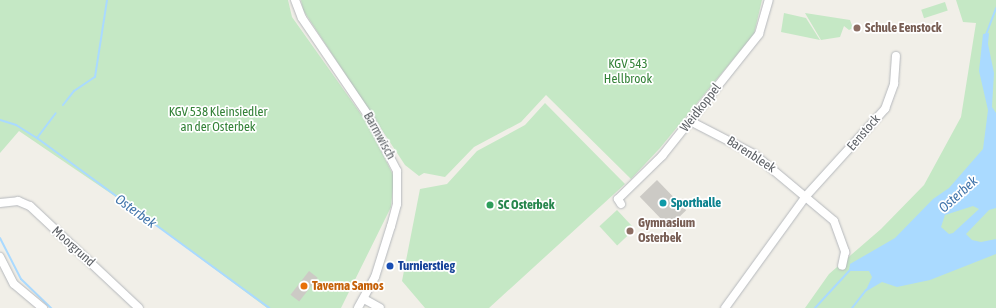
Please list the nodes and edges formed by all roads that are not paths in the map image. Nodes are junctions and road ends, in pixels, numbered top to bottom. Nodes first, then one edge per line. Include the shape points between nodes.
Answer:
1 (295, 0) edge
2 (769, 0) edge
3 (896, 56) dead end
4 (690, 121) junction
5 (806, 196) junction
6 (0, 203) edge
7 (621, 204) dead end
8 (0, 258) edge
9 (842, 266) dead end
10 (364, 299) junction
11 (43, 308) edge
12 (140, 308) edge
13 (358, 308) edge
14 (380, 308) edge
15 (725, 308) edge

1 - 10 street, Barmwisch via 302,18 368,115 397,171 397,204 376,277
2 - 4 street, Weidkoppel via 759,34
3 - 5 street, Eenstock via 894,84 885,109
4 - 5 street, Barenbleek via 754,154
4 - 7 street, Weidkoppel via 662,156 618,199
5 - 9 street, Barenbleek via 834,222 845,252
5 - 15 street
6 - 12 street, Moorgrund via 18,201 30,206
8 - 11 street via 14,284
10 - 13 street, Barmwisch
10 - 14 street

